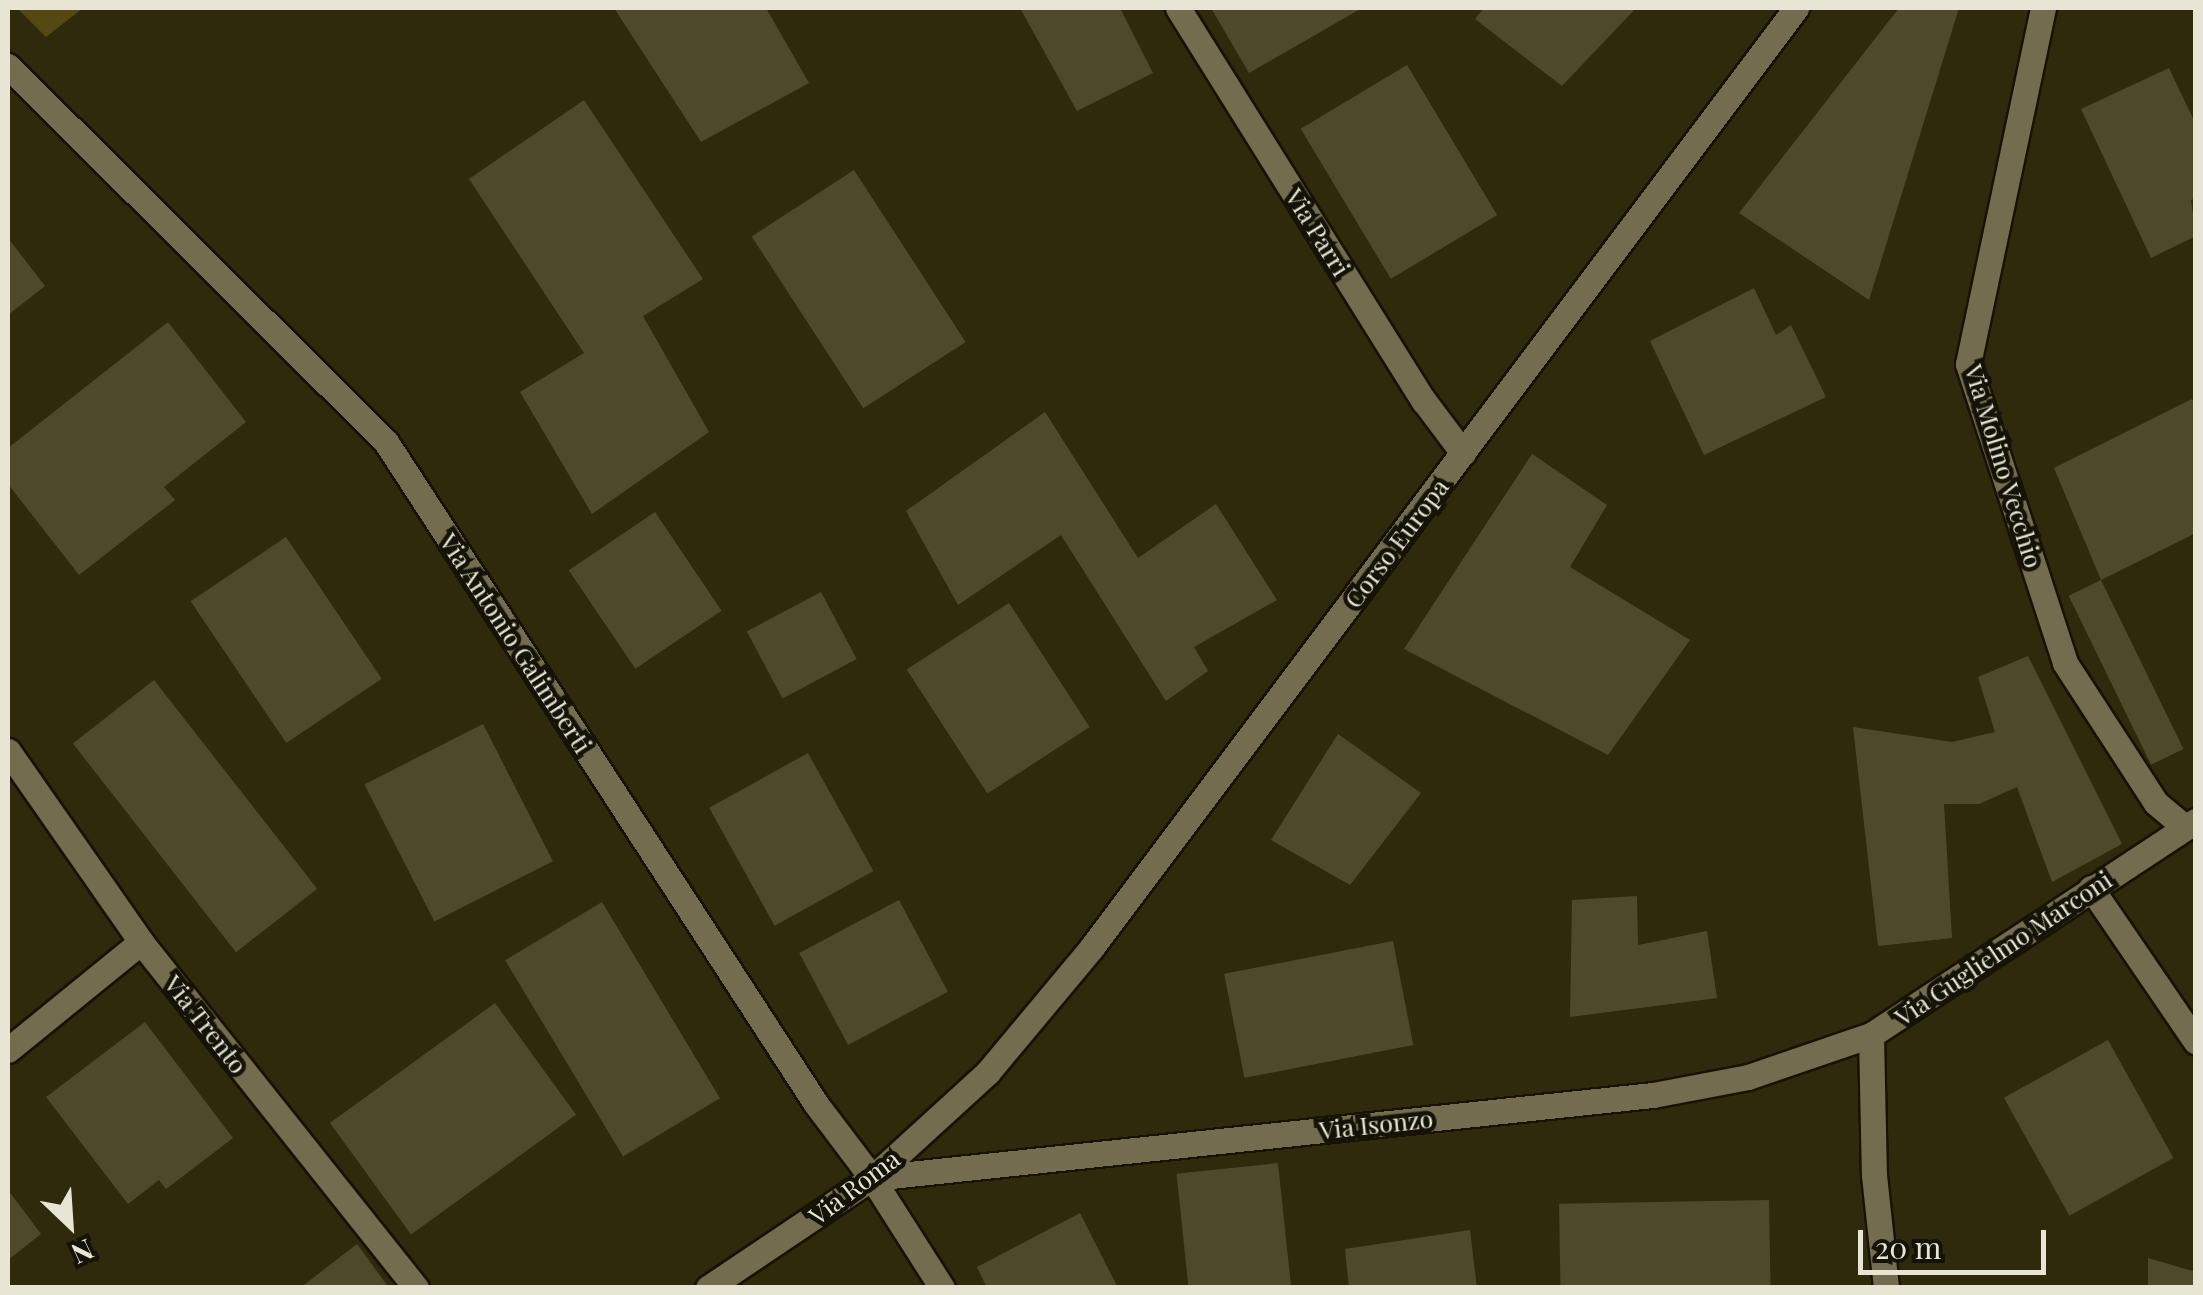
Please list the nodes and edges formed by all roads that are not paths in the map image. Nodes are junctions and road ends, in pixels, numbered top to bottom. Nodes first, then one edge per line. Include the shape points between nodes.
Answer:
1 (1178, 8) edge
2 (1796, 8) edge
3 (2043, 8) edge
4 (8, 66) edge
5 (1463, 453) junction
6 (8, 751) edge
7 (2190, 824) edge
8 (2091, 888) junction
9 (141, 942) junction
10 (1872, 1034) junction
11 (2196, 1042) edge
12 (8, 1050) edge
13 (988, 1072) joint
14 (872, 1178) junction
15 (416, 1288) edge
16 (708, 1288) edge
17 (942, 1288) edge
18 (1886, 1288) edge

1 - 5 street, Via Parri via 1424,402
2 - 5 street, Corso Europa
3 - 7 street, Via Molino Vecchio via 1968,364 2065,664 2156,803
4 - 14 street, Via Antonio Galimberti via 386,442 816,1104
5 - 13 street, Corso Europa via 1092,946
6 - 9 street, Via Trento
7 - 8 street, Via Guglielmo Marconi
8 - 10 street, Via Guglielmo Marconi
8 - 11 street
9 - 12 street
9 - 15 street, Via Trento
10 - 14 street, Via Isonzo via 1748,1077 1654,1095
10 - 18 street, Via Guglielmo Marconi via 1874,1175
13 - 14 street, Via Roma
14 - 16 street, Via Roma
14 - 17 street, Via Antonio Galimberti

